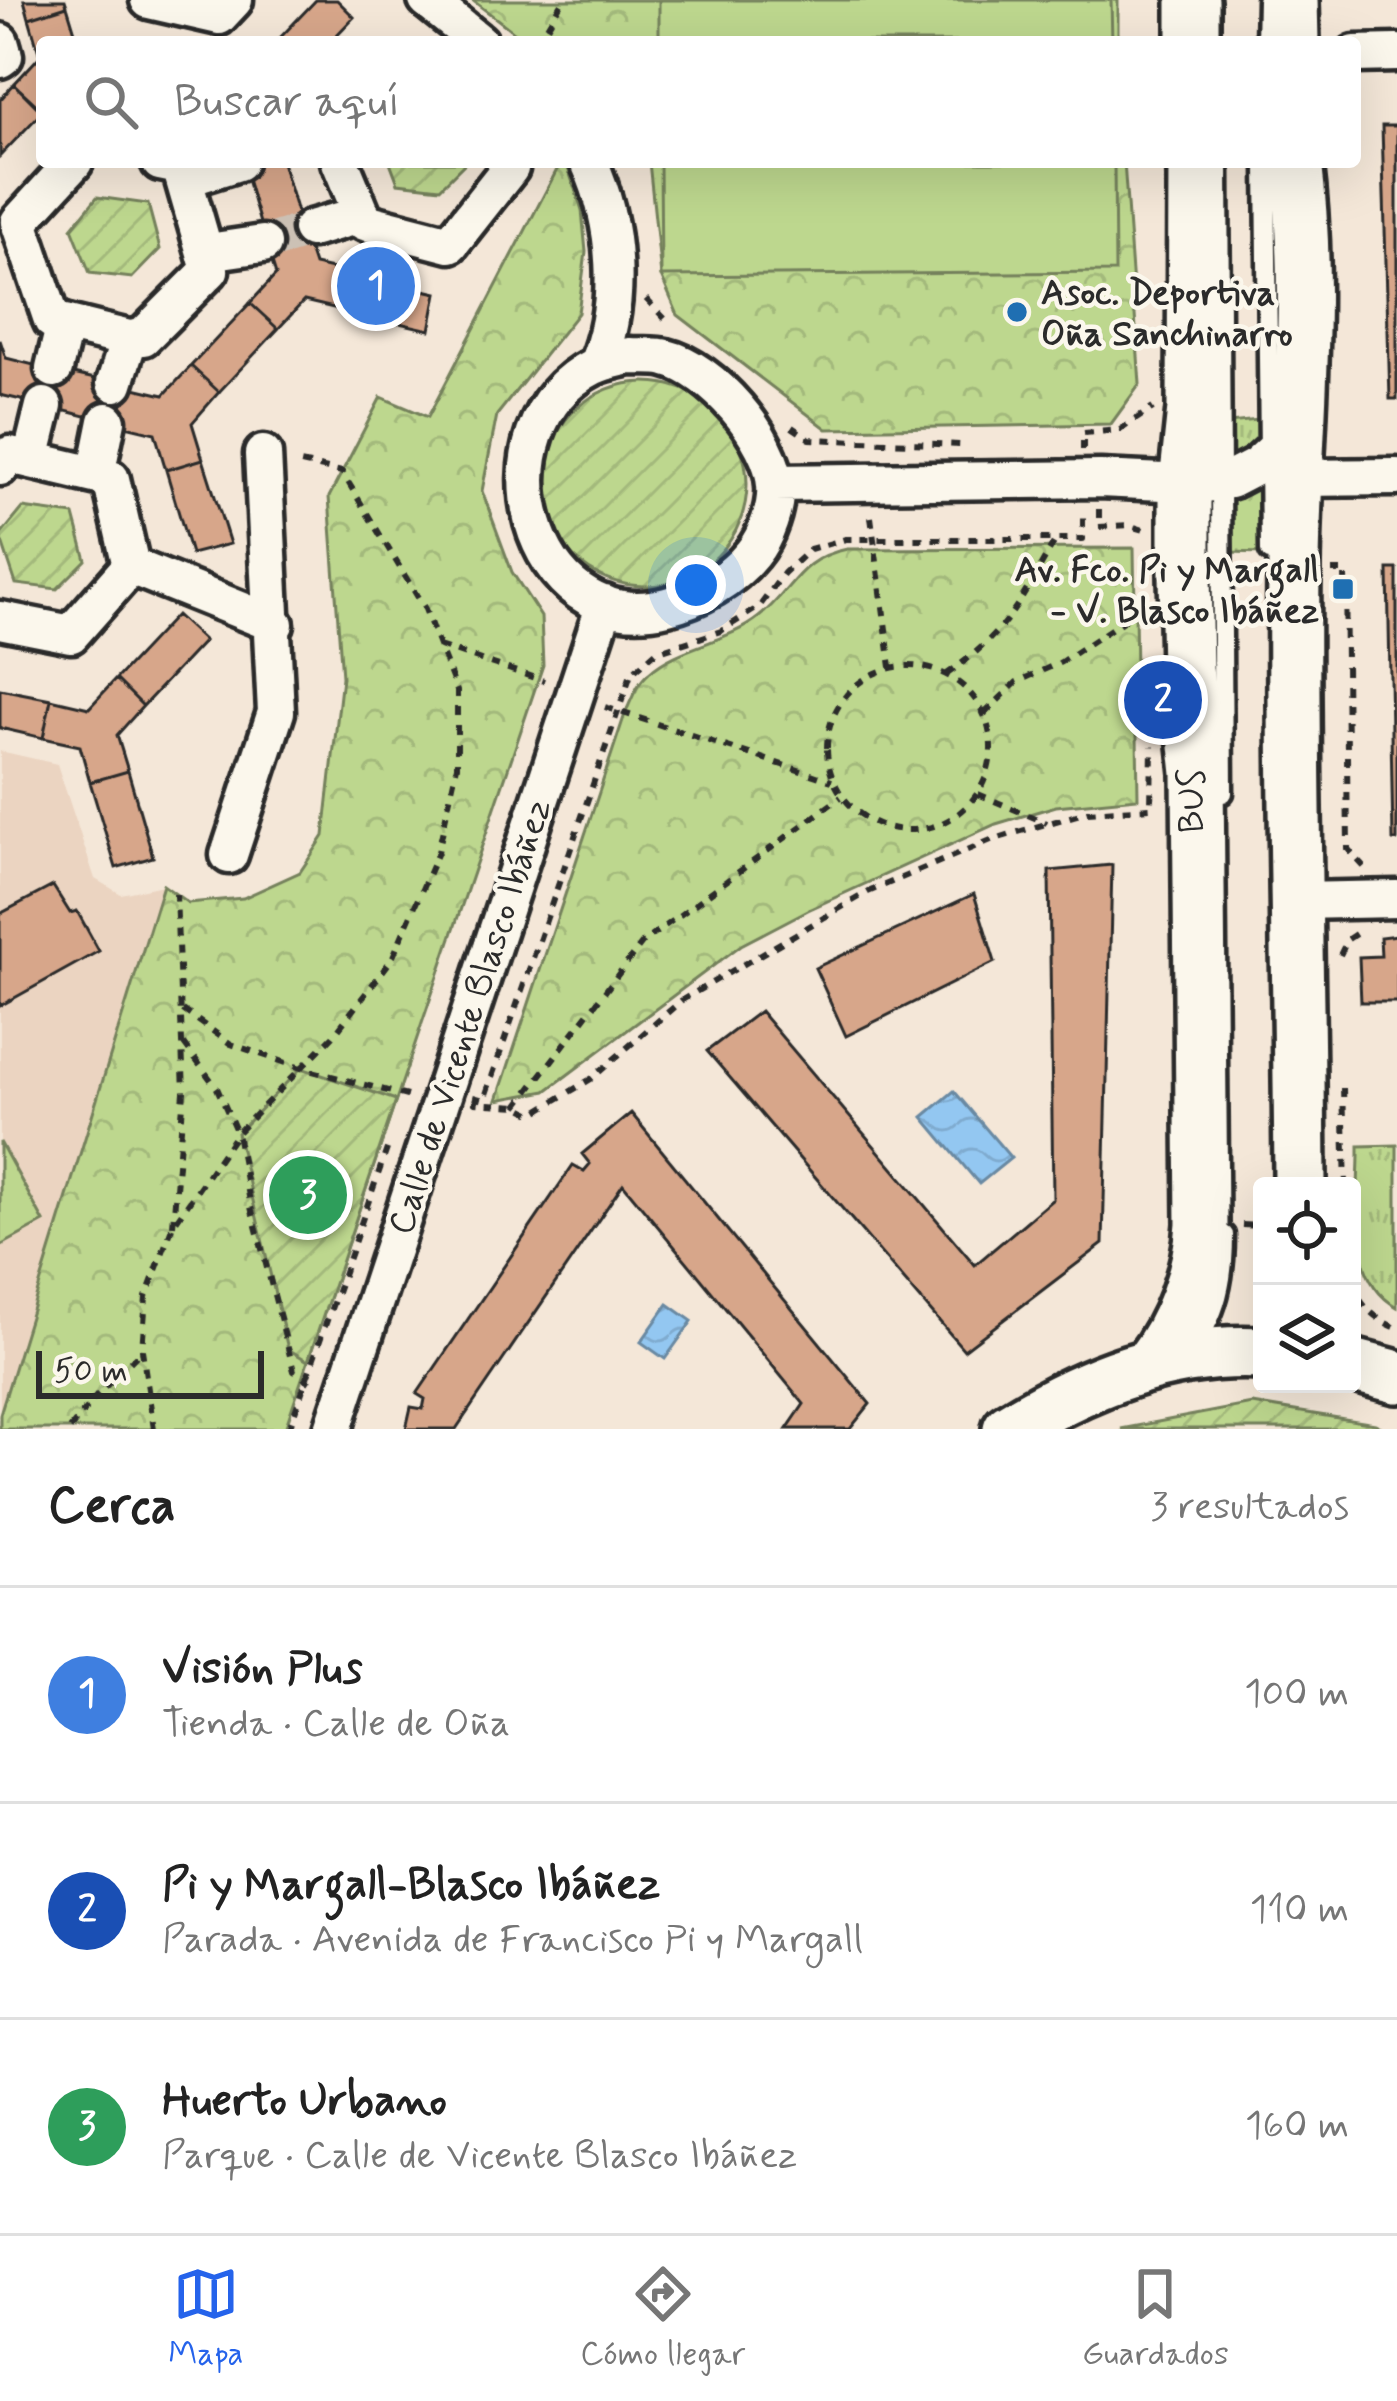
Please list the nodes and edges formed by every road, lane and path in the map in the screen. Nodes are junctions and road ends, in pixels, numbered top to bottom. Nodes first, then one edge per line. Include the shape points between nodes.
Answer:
1 (149, 0) edge
2 (234, 0) edge
3 (427, 0) edge
4 (563, 0) edge
5 (1193, 0) edge
6 (1267, 0) edge
7 (1292, 0) edge
8 (465, 36) edge
9 (542, 36) edge
10 (1193, 36) edge
11 (1266, 36) edge
12 (1293, 36) edge
13 (0, 42) edge
14 (1397, 53) edge
15 (1361, 54) edge
16 (0, 59) edge
17 (68, 168) edge
18 (342, 168) edge
19 (510, 168) edge
20 (591, 168) edge
21 (1194, 168) edge
22 (1219, 168) edge
23 (1266, 168) edge
24 (1297, 168) edge
25 (172, 171) edge
26 (359, 215) junction
27 (311, 229) tunnel mouth
28 (263, 244) tunnel mouth
29 (208, 252) junction
30 (17, 270) edge
31 (644, 296) dead end
32 (65, 323) junction
33 (680, 331) dead end
34 (129, 339) junction
35 (597, 364) junction
36 (54, 369) dead end
37 (116, 383) dead end
38 (44, 406) dead end
39 (1168, 408) dead end
40 (781, 420) dead end
41 (106, 421) dead end
42 (966, 445) dead end
43 (1083, 446) junction
44 (1099, 446) dead end
45 (263, 454) joint
46 (1287, 455) junction
47 (1083, 462) dead end
48 (16, 463) edge
49 (95, 475) junction
50 (1397, 477) edge
51 (775, 483) junction
52 (1203, 483) junction
53 (1083, 495) dead end
54 (871, 517) dead end
55 (873, 539) junction
56 (1056, 539) junction
57 (131, 566) junction
58 (1270, 572) dead end
59 (1155, 599) dead end
60 (604, 604) junction
61 (0, 620) edge
62 (275, 624) junction
63 (440, 646) junction
64 (891, 668) junction
65 (946, 674) junction
66 (560, 687) dead end
67 (592, 698) dead end
68 (618, 711) junction
69 (985, 714) junction
70 (833, 782) junction
71 (978, 794) junction
72 (842, 796) junction
73 (1346, 803) dead end
74 (1151, 808) dead end
75 (1048, 823) junction
76 (1223, 824) dead end
77 (229, 855) dead end
78 (1386, 886) edge
79 (176, 894) dead end
80 (1298, 901) junction
81 (1370, 925) dead end
82 (1338, 958) dead end
83 (183, 1010) junction
84 (184, 1044) junction
85 (301, 1068) junction
86 (1342, 1070) dead end
87 (482, 1083) dead end
88 (464, 1094) dead end
89 (477, 1098) junction
90 (517, 1106) junction
91 (399, 1116) dead end
92 (237, 1132) junction
93 (392, 1137) dead end
94 (1300, 1177) edge
95 (1346, 1177) edge
96 (1224, 1225) dead end
97 (173, 1226) junction
98 (1353, 1285) edge
99 (1397, 1328) edge
100 (142, 1350) junction
101 (1253, 1354) edge
102 (1166, 1360) junction
103 (311, 1383) junction
104 (70, 1429) edge
105 (154, 1429) edge
106 (290, 1429) edge
107 (333, 1429) edge
108 (1009, 1429) edge

1 - 2 street via 219,16
3 - 8 street
4 - 9 path
5 - 10 street
6 - 11 lane
7 - 12 street
13 - 16 street
14 - 15 street
17 - 30 street via 19,222
18 - 26 street
19 - 26 street via 449,244
20 - 35 street via 615,285
21 - 52 street via 1193,409
22 - 52 lane, BUS
23 - 46 lane
24 - 46 street via 1306,318
25 - 29 street
26 - 27 street
28 - 29 street
29 - 34 street via 210,269 143,337
30 - 32 street via 52,320
31 - 33 path
32 - 34 street
32 - 36 street
34 - 37 street
35 - 51 street via 666,358 699,374 754,431
35 - 60 street via 560,395 535,432 526,473 542,550 567,581
38 - 48 street
39 - 43 path via 1149,408 1120,430 1083,433
40 - 42 path via 810,440
41 - 49 street
43 - 44 path
43 - 47 path
45 - 62 street
45 - 63 path via 342,472
46 - 50 street
46 - 52 street
46 - 58 lane
46 - 80 street
48 - 49 street
49 - 57 street via 111,479
51 - 52 street
51 - 60 street via 772,517 754,553 722,581 689,601 645,611
52 - 76 lane, BUS
52 - 102 street via 1186,669 1198,773 1202,1224
53 - 56 path via 1083,539
54 - 55 path
55 - 56 path
55 - 64 path
55 - 68 path via 810,549 759,607 722,631 656,652 631,674
56 - 65 path via 984,649
57 - 61 street via 70,634
57 - 62 street
59 - 69 path via 1018,682
60 - 107 street, Calle de Vicente Blasco Ibáñez
62 - 77 street via 276,712
63 - 66 path
63 - 85 path via 457,691 457,766 438,852 392,959
64 - 65 path
64 - 70 path via 869,676 836,711 827,734
65 - 69 path
67 - 68 path
68 - 70 path
68 - 89 path via 484,1100
69 - 71 path via 990,769
70 - 72 path
71 - 72 path via 960,814 911,831 861,815
71 - 75 path
72 - 90 path via 643,942
73 - 78 path via 1348,849
74 - 75 path
75 - 90 path via 849,902 682,1000 591,1079 533,1114
78 - 80 street
79 - 83 path
80 - 94 street
81 - 82 path via 1348,939
83 - 84 path
83 - 85 path via 231,1044
84 - 92 path
84 - 97 path
85 - 91 path via 410,1096
85 - 92 path
86 - 95 path
87 - 89 path
88 - 89 path
89 - 90 path
92 - 97 path
92 - 103 path via 294,1371
93 - 103 path
96 - 102 lane via 1210,1320
97 - 100 path via 146,1297
98 - 99 path via 1357,1299
100 - 104 path
100 - 105 path
101 - 102 street
102 - 108 street via 1057,1400
103 - 106 path

